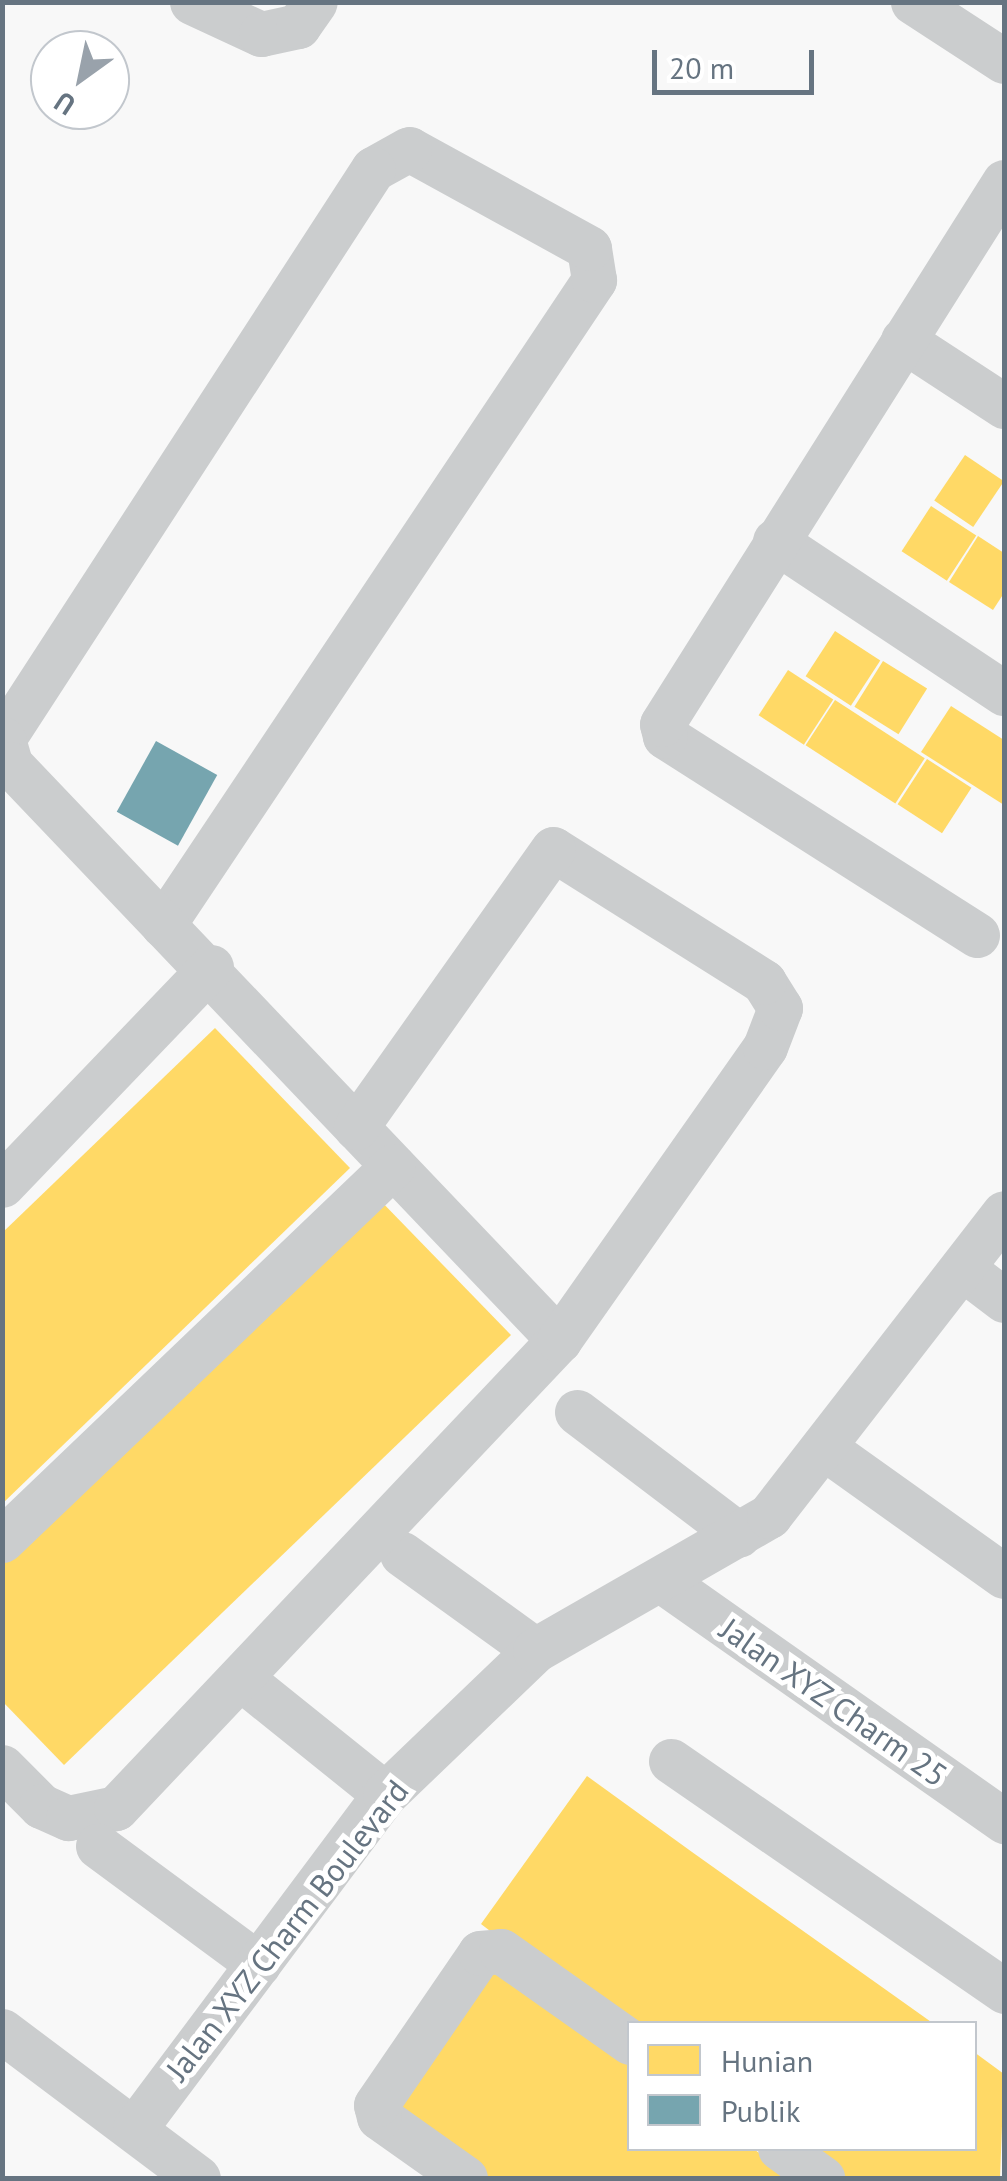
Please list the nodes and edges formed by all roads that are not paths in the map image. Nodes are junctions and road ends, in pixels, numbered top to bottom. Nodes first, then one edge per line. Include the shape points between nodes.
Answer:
1 (192, 2) edge
2 (316, 2) edge
3 (914, 2) edge
4 (1004, 61) edge
5 (1004, 182) edge
6 (903, 340) junction
7 (1004, 406) edge
8 (775, 541) junction
9 (1004, 693) edge
10 (163, 925) junction
11 (978, 935) dead end
12 (211, 967) junction
13 (356, 1127) junction
14 (394, 1166) junction
15 (2, 1185) edge
16 (1004, 1213) edge
17 (962, 1268) junction
18 (1004, 1300) edge
19 (559, 1340) junction
20 (577, 1412) dead end
21 (823, 1446) junction
22 (739, 1535) junction
23 (2, 1540) edge
24 (402, 1554) dead end
25 (1004, 1576) edge
26 (664, 1582) junction
27 (536, 1650) junction
28 (253, 1688) dead end
29 (671, 1761) dead end
30 (2, 1766) edge
31 (386, 1794) junction
32 (1004, 1821) edge
33 (98, 1846) dead end
34 (258, 1964) junction
35 (1004, 1991) edge
36 (2, 2031) edge
37 (627, 2040) edge
38 (135, 2128) junction
39 (784, 2151) edge
40 (198, 2178) edge
41 (464, 2178) edge
42 (822, 2178) edge

1 - 2 street via 261,34 298,26
3 - 4 street
5 - 6 street
6 - 7 street
6 - 8 street
8 - 9 street
8 - 11 street via 669,706 662,733
10 - 10 street via 10,764 3,740 372,169 409,150 589,248 594,280
10 - 12 street
12 - 13 street
12 - 15 street
13 - 14 street
13 - 19 street via 553,849 764,982 780,1008 765,1046
14 - 19 street
14 - 23 street
16 - 17 street, Jalan XYZ Charm Boulevard
17 - 18 street
17 - 21 street, Jalan XYZ Charm Boulevard
19 - 30 street via 116,1808 68,1818
20 - 22 street
21 - 22 street, Jalan XYZ Charm Boulevard via 769,1516
21 - 25 street
22 - 26 street, Jalan XYZ Charm Boulevard
24 - 27 street
26 - 27 street, Jalan XYZ Charm Boulevard
26 - 32 street, Jalan XYZ Charm 25
27 - 31 street, Jalan XYZ Charm Boulevard
28 - 31 street
29 - 35 street
31 - 34 street, Jalan XYZ Charm Boulevard
33 - 34 street
34 - 38 street, Jalan XYZ Charm Boulevard
36 - 38 street
37 - 41 street via 501,1950 480,1953 376,2104 379,2118
38 - 40 street
39 - 42 street

